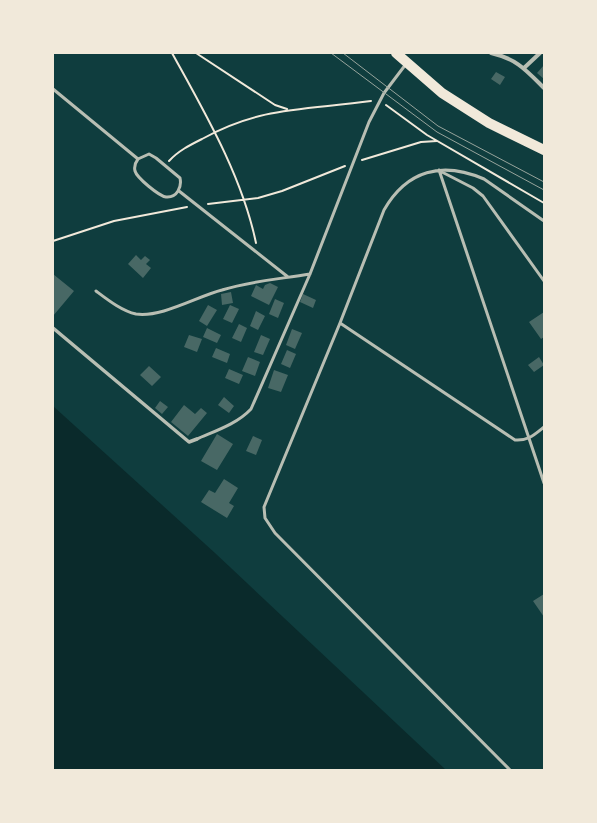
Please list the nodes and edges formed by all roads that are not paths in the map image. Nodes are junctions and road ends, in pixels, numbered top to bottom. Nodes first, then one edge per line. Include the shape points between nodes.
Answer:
1 (396, 53) edge
2 (491, 53) edge
3 (540, 53) edge
4 (407, 63) junction
5 (524, 68) junction
6 (53, 88) edge
7 (544, 88) edge
8 (544, 150) edge
9 (138, 159) junction
10 (439, 170) junction
11 (179, 191) junction
12 (544, 221) edge
13 (310, 274) junction
14 (288, 277) junction
15 (544, 281) edge
16 (96, 291) dead end
17 (340, 323) junction
18 (53, 328) edge
19 (544, 427) edge
20 (529, 438) junction
21 (197, 439) joint
22 (544, 483) edge
23 (510, 770) edge

1 - 4 main road
2 - 5 street via 508,57
3 - 5 street
4 - 8 main road via 442,93 489,123
4 - 13 lane via 380,100
5 - 7 street
6 - 9 lane
9 - 11 lane via 149,154 166,165 180,178
9 - 11 lane via 134,167 137,175 158,193 167,197
10 - 12 lane via 458,171 484,179
10 - 15 lane via 483,196
10 - 17 lane via 426,172 414,178 391,198
10 - 20 lane
11 - 14 lane
13 - 14 lane
13 - 21 lane via 251,409 235,422
14 - 16 lane via 221,290 151,314 136,314 117,306
17 - 20 lane via 515,440
17 - 23 lane via 264,507 264,518 275,533
18 - 21 street via 189,442
19 - 20 lane
20 - 22 lane

